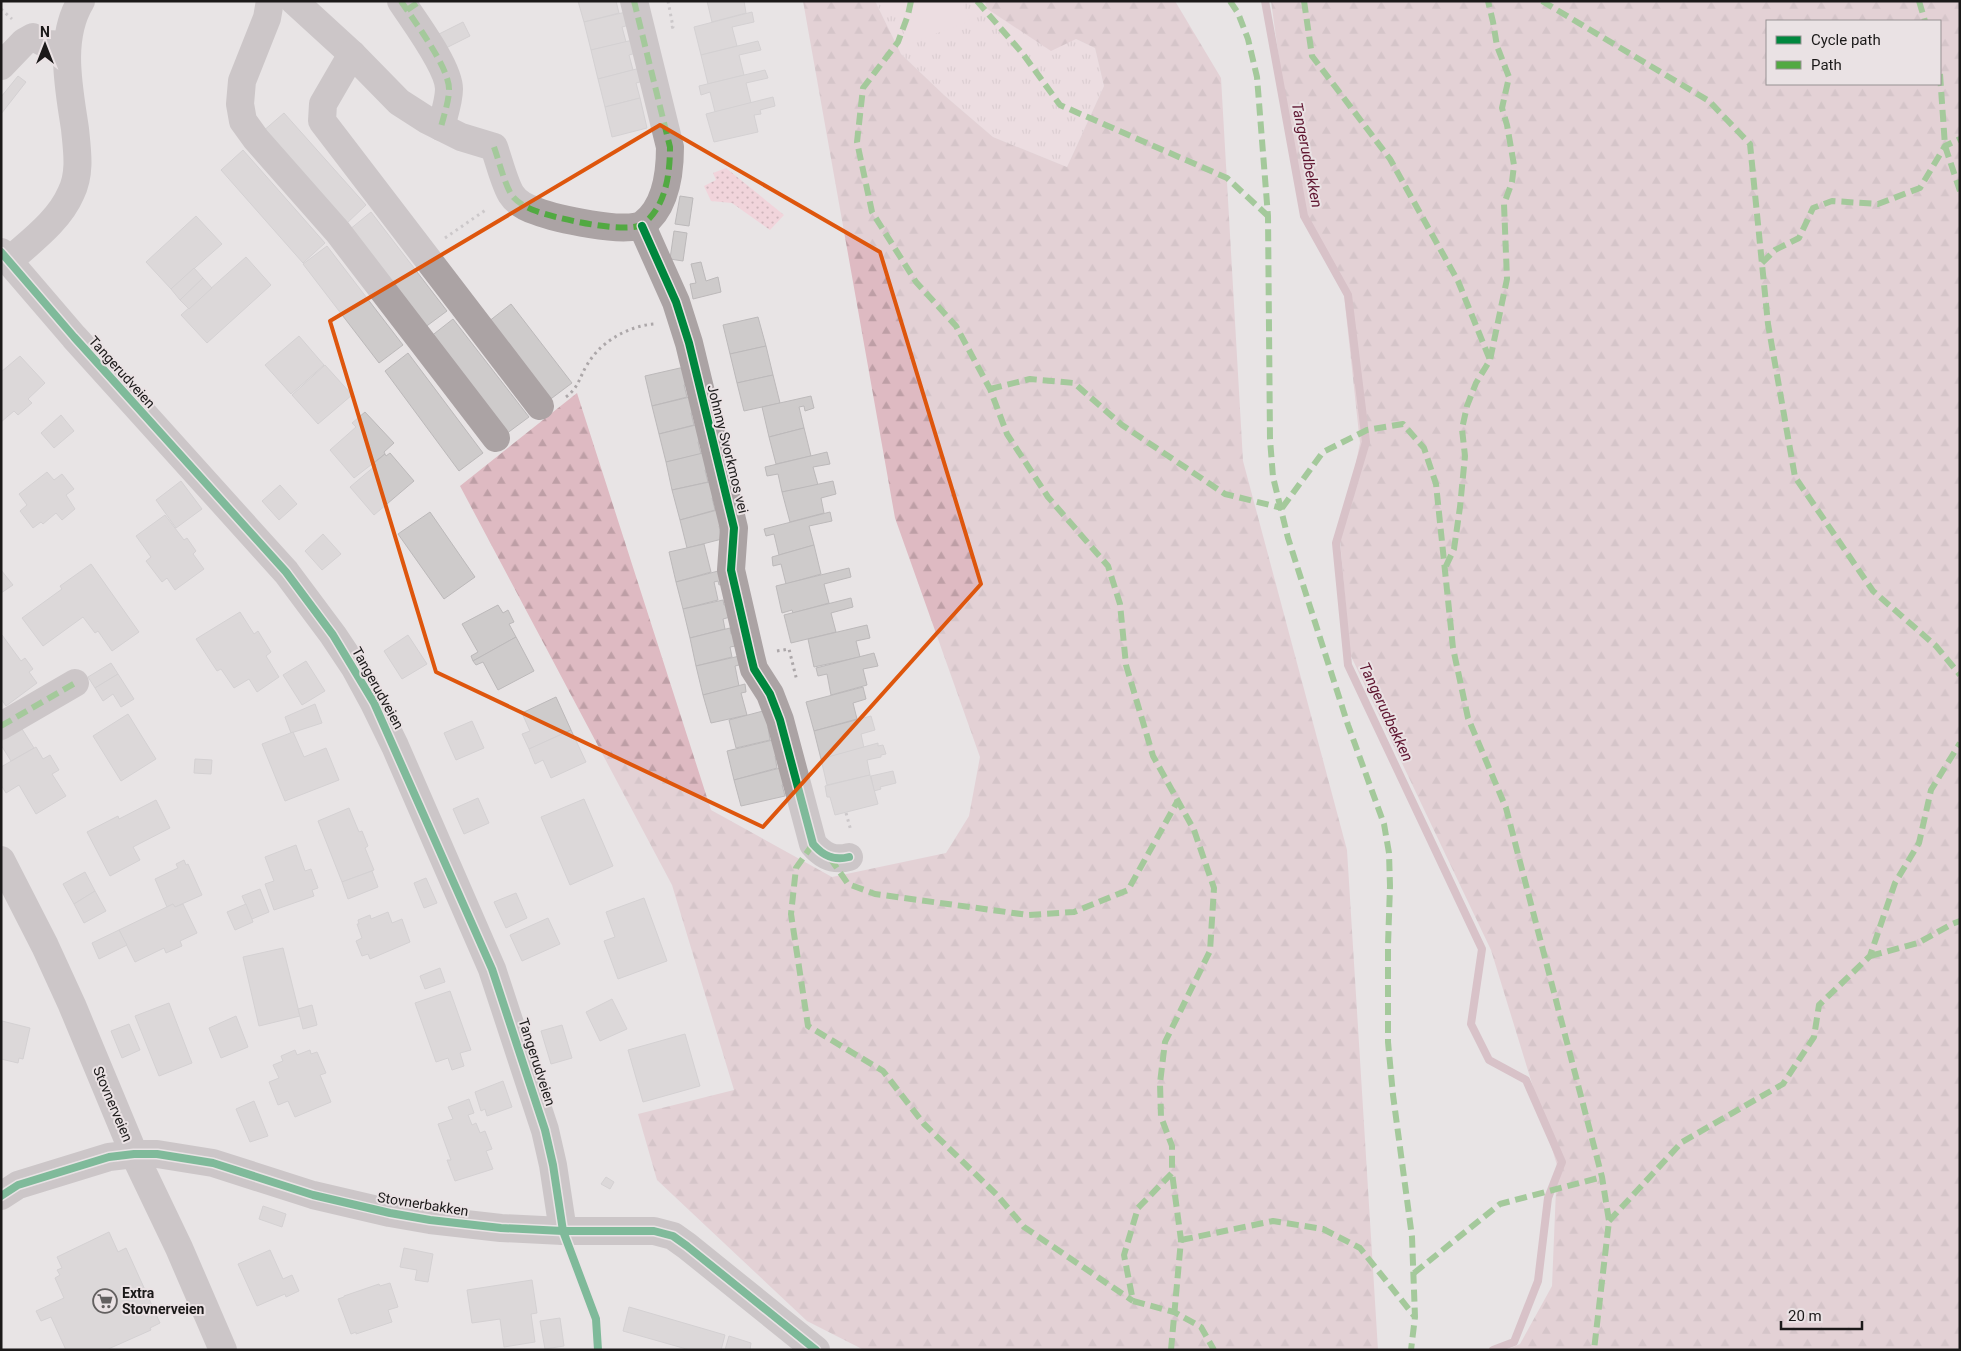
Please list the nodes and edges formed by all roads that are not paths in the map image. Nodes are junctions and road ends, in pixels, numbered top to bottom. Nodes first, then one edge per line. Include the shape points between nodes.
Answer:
1 (81, 1) edge
2 (270, 1) edge
3 (294, 1) edge
4 (401, 1) edge
5 (634, 1) edge
6 (67, 46) junction
7 (352, 54) junction
8 (1, 66) edge
9 (442, 127) junction
10 (642, 226) junction
11 (5, 256) edge
12 (540, 406) road end
13 (496, 438) dead end
14 (75, 683) dead end
15 (1, 726) edge
16 (850, 857) dead end
17 (1, 860) edge
18 (134, 1154) junction
19 (1, 1196) edge
20 (563, 1231) junction
21 (223, 1350) edge
22 (816, 1350) edge

1 - 6 street
2 - 13 street via 268,18 242,81 240,104 243,121 338,232
3 - 7 street
4 - 9 street via 447,76 449,88
5 - 10 street via 670,148 663,196
6 - 8 street via 46,44 33,37
6 - 11 street via 78,161 76,180 61,210 46,226
7 - 9 street via 399,102
7 - 12 street via 323,104 322,121
9 - 10 street via 494,148 511,194 535,211 609,227
10 - 16 street, Johnny Svorkmos vei via 683,322 734,528 731,570 754,669 778,714 813,844 830,858
11 - 20 street, Tangerudveien via 286,572 355,668 395,746 492,969 545,1130
14 - 15 street
17 - 18 street, Stovnerveien via 72,1005
18 - 19 street, Stovnerbakken via 109,1157 45,1176 18,1185
18 - 20 street, Stovnerbakken via 157,1154 213,1163 313,1195 390,1213 466,1224
18 - 21 street, Stovnerveien
20 - 22 street, Stovnerbakken via 641,1230 673,1236

